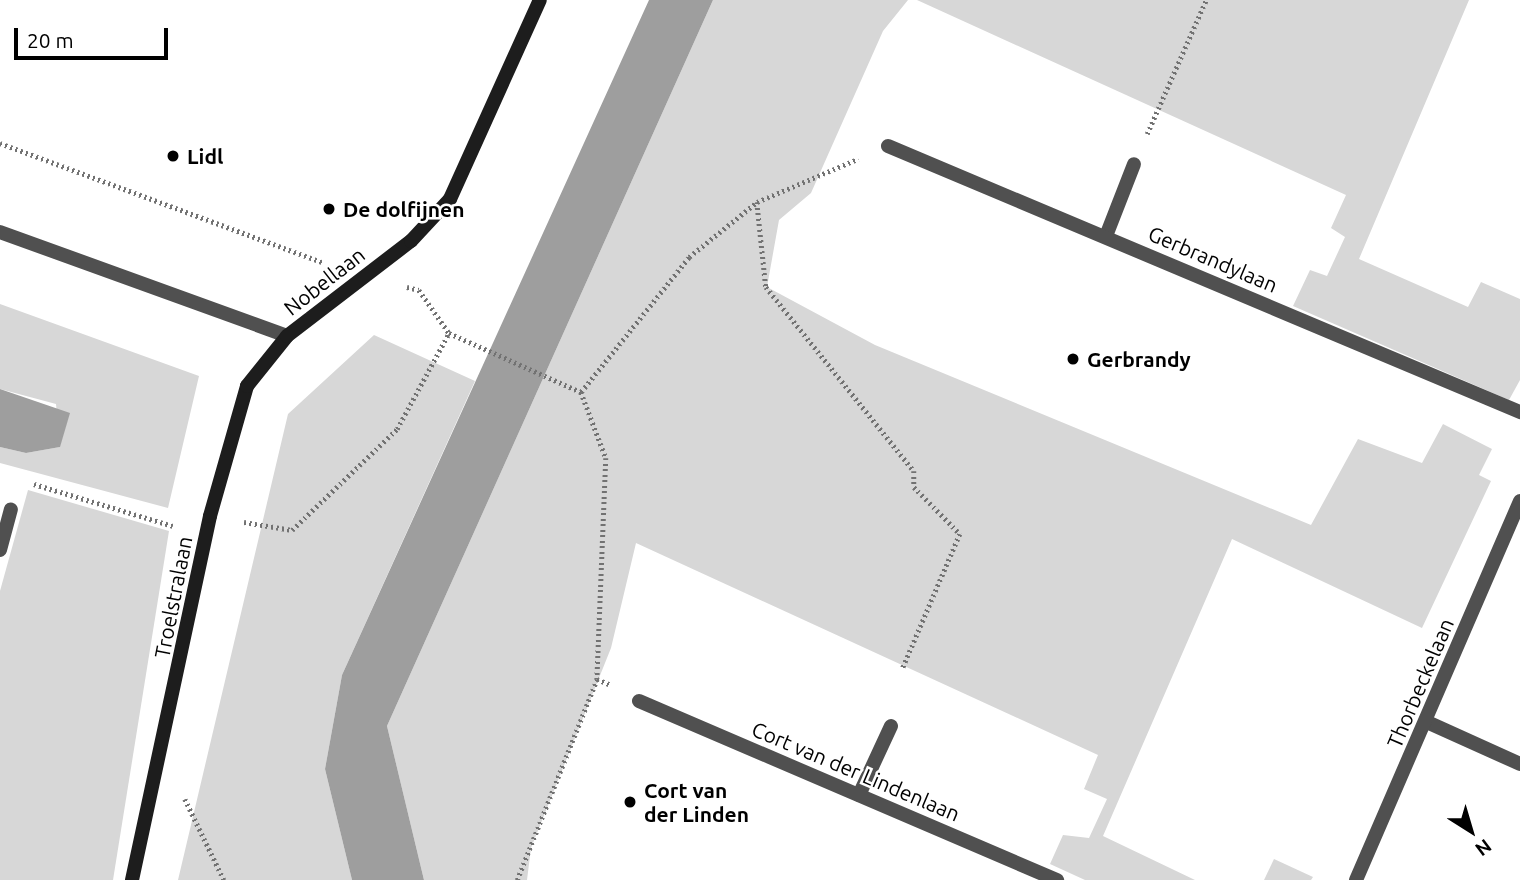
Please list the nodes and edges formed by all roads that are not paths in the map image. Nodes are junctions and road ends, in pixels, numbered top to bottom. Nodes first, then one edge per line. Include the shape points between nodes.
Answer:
1 (540, 0) edge
2 (888, 146) road end
3 (1134, 164) road end
4 (0, 232) edge
5 (1106, 236) junction
6 (288, 336) junction
7 (1520, 412) edge
8 (1520, 501) edge
9 (11, 509) dead end
10 (0, 550) edge
11 (639, 701) road end
12 (1427, 722) junction
13 (891, 726) dead end
14 (1520, 764) edge
15 (859, 795) junction
16 (132, 880) edge
17 (1057, 880) edge
18 (1356, 880) edge

1 - 6 street, Nobellaan via 450,199 411,241
2 - 5 street, Gerbrandylaan
3 - 5 street
4 - 6 street, Nobellaan
5 - 7 street, Gerbrandylaan
6 - 16 street, Troelstralaan via 247,386 210,516
8 - 12 street, Thorbeckelaan
9 - 10 street
11 - 15 street, Cort van der Lindenlaan
12 - 14 street
12 - 18 street, Thorbeckelaan
13 - 15 street
15 - 17 street, Cort van der Lindenlaan

